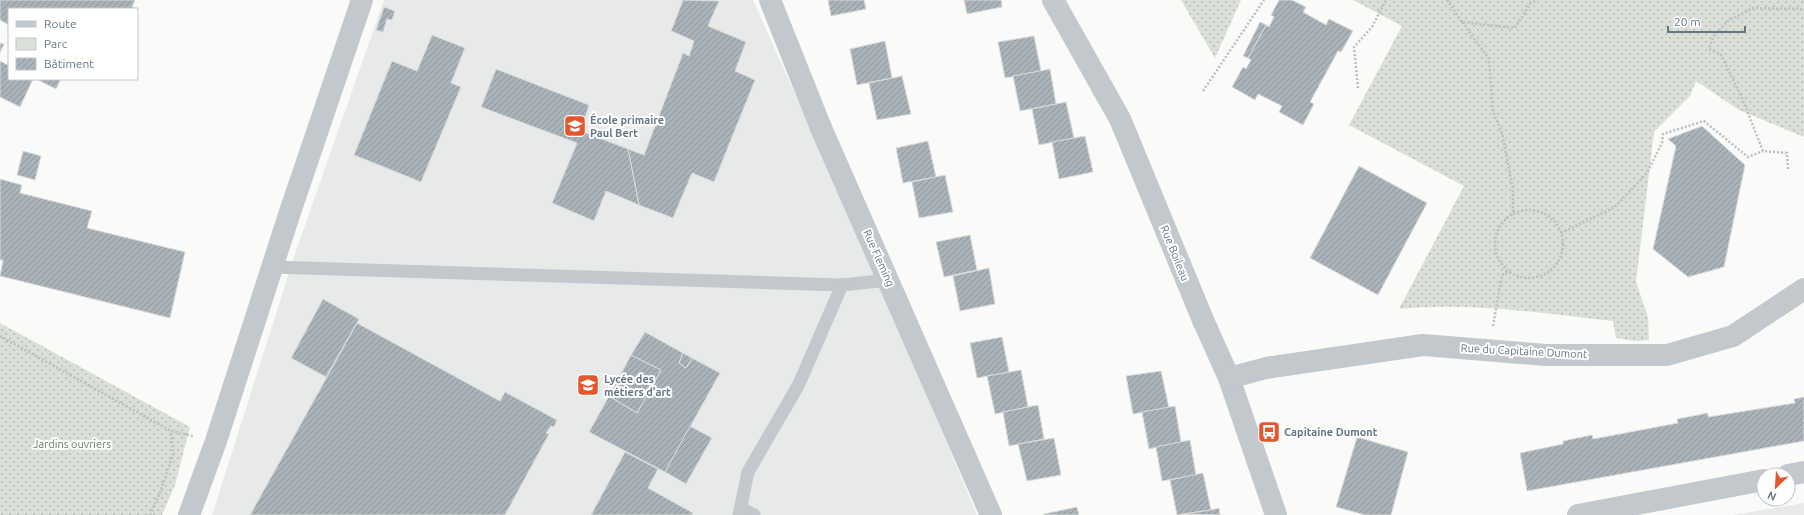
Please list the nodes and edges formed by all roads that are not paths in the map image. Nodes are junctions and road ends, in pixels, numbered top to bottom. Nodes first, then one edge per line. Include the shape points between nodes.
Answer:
1 (362, 0) edge
2 (770, 0) edge
3 (1053, 0) edge
4 (272, 267) junction
5 (888, 280) junction
6 (842, 285) junction
7 (1804, 289) edge
8 (1230, 378) junction
9 (1756, 482) edge
10 (740, 511) edge
11 (189, 515) edge
12 (754, 515) edge
13 (991, 515) edge
14 (1276, 515) edge
15 (1578, 515) edge

1 - 4 street
2 - 5 street, Rue Fleming via 821,128
3 - 8 street, Rue Boileau via 1120,119 1203,320
4 - 6 lane
4 - 11 street via 216,441
5 - 6 lane
5 - 13 street, Rue Fleming
6 - 10 lane via 799,384 748,472
7 - 8 street, Rue du Capitaine Dumont via 1733,336 1667,355 1546,355 1423,345 1273,367
8 - 14 street, Rue Boileau
9 - 15 street
10 - 12 lane

